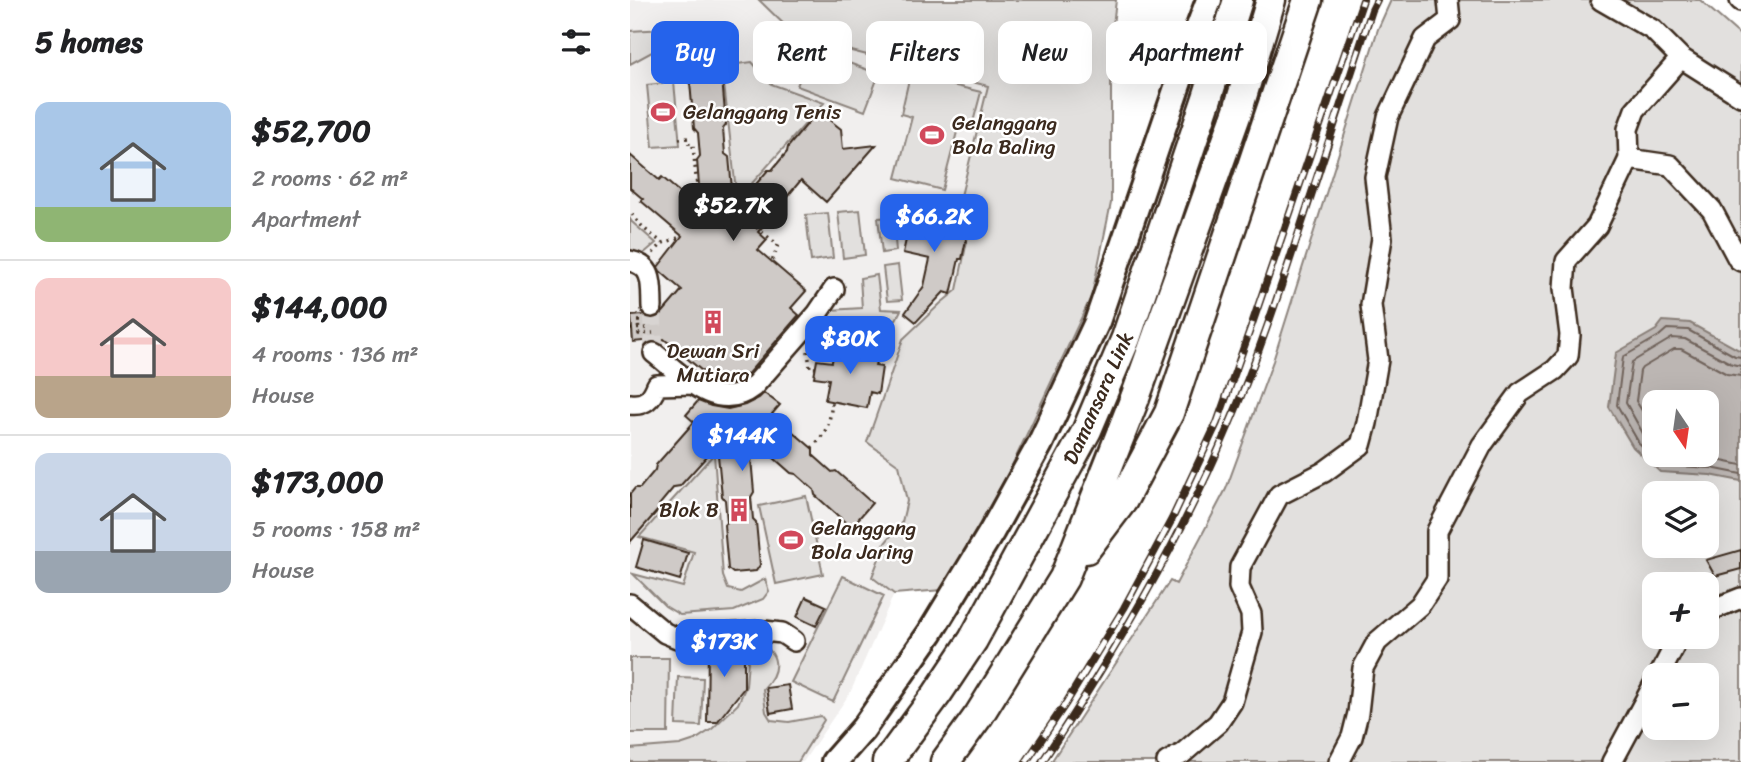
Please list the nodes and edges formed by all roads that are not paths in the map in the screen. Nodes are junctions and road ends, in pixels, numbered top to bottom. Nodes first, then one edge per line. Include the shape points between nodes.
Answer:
1 (1208, 0) edge
2 (1238, 0) edge
3 (1272, 0) edge
4 (1308, 0) edge
5 (1448, 0) edge
6 (1601, 0) edge
7 (1681, 58) junction
8 (1741, 96) edge
9 (1629, 159) junction
10 (1741, 261) edge
11 (636, 263) edge
12 (834, 289) dead end
13 (648, 314) tunnel mouth
14 (693, 384) junction
15 (657, 385) junction
16 (630, 404) edge
17 (1064, 578) junction
18 (1741, 598) edge
19 (630, 604) edge
20 (1719, 607) edge
21 (794, 641) dead end
22 (1642, 706) edge
23 (834, 762) edge
24 (887, 762) edge
25 (945, 762) edge
26 (1167, 762) edge
27 (1339, 762) edge
28 (1612, 762) edge

1 - 23 main road via 1097,322 1040,444 930,634
2 - 24 highway, Damansara Link via 1126,338 1087,430 973,640
3 - 17 highway, Damansara Link via 1238,110 1135,398
4 - 17 highway via 1169,413 1123,500
5 - 26 lane via 1450,20 1424,39 1388,117 1375,177 1382,238 1371,305 1378,360 1361,444 1324,472 1279,495 1240,567 1239,587 1251,614 1252,632 1231,702 1218,723
6 - 7 lane via 1653,30
7 - 8 lane
7 - 9 lane via 1635,110 1628,129
9 - 10 lane via 1670,165 1712,210
9 - 27 lane via 1597,226 1566,261 1568,356 1520,393 1482,445 1437,531 1437,579 1420,605 1377,642 1363,668 1352,737
11 - 13 lane via 649,275
12 - 14 lane via 743,395 716,396
14 - 15 lane
14 - 15 lane via 654,352
15 - 16 lane via 649,399
17 - 25 highway, Damansara Link
18 - 20 lane
19 - 21 lane via 677,638 764,631 782,633
22 - 28 lane

